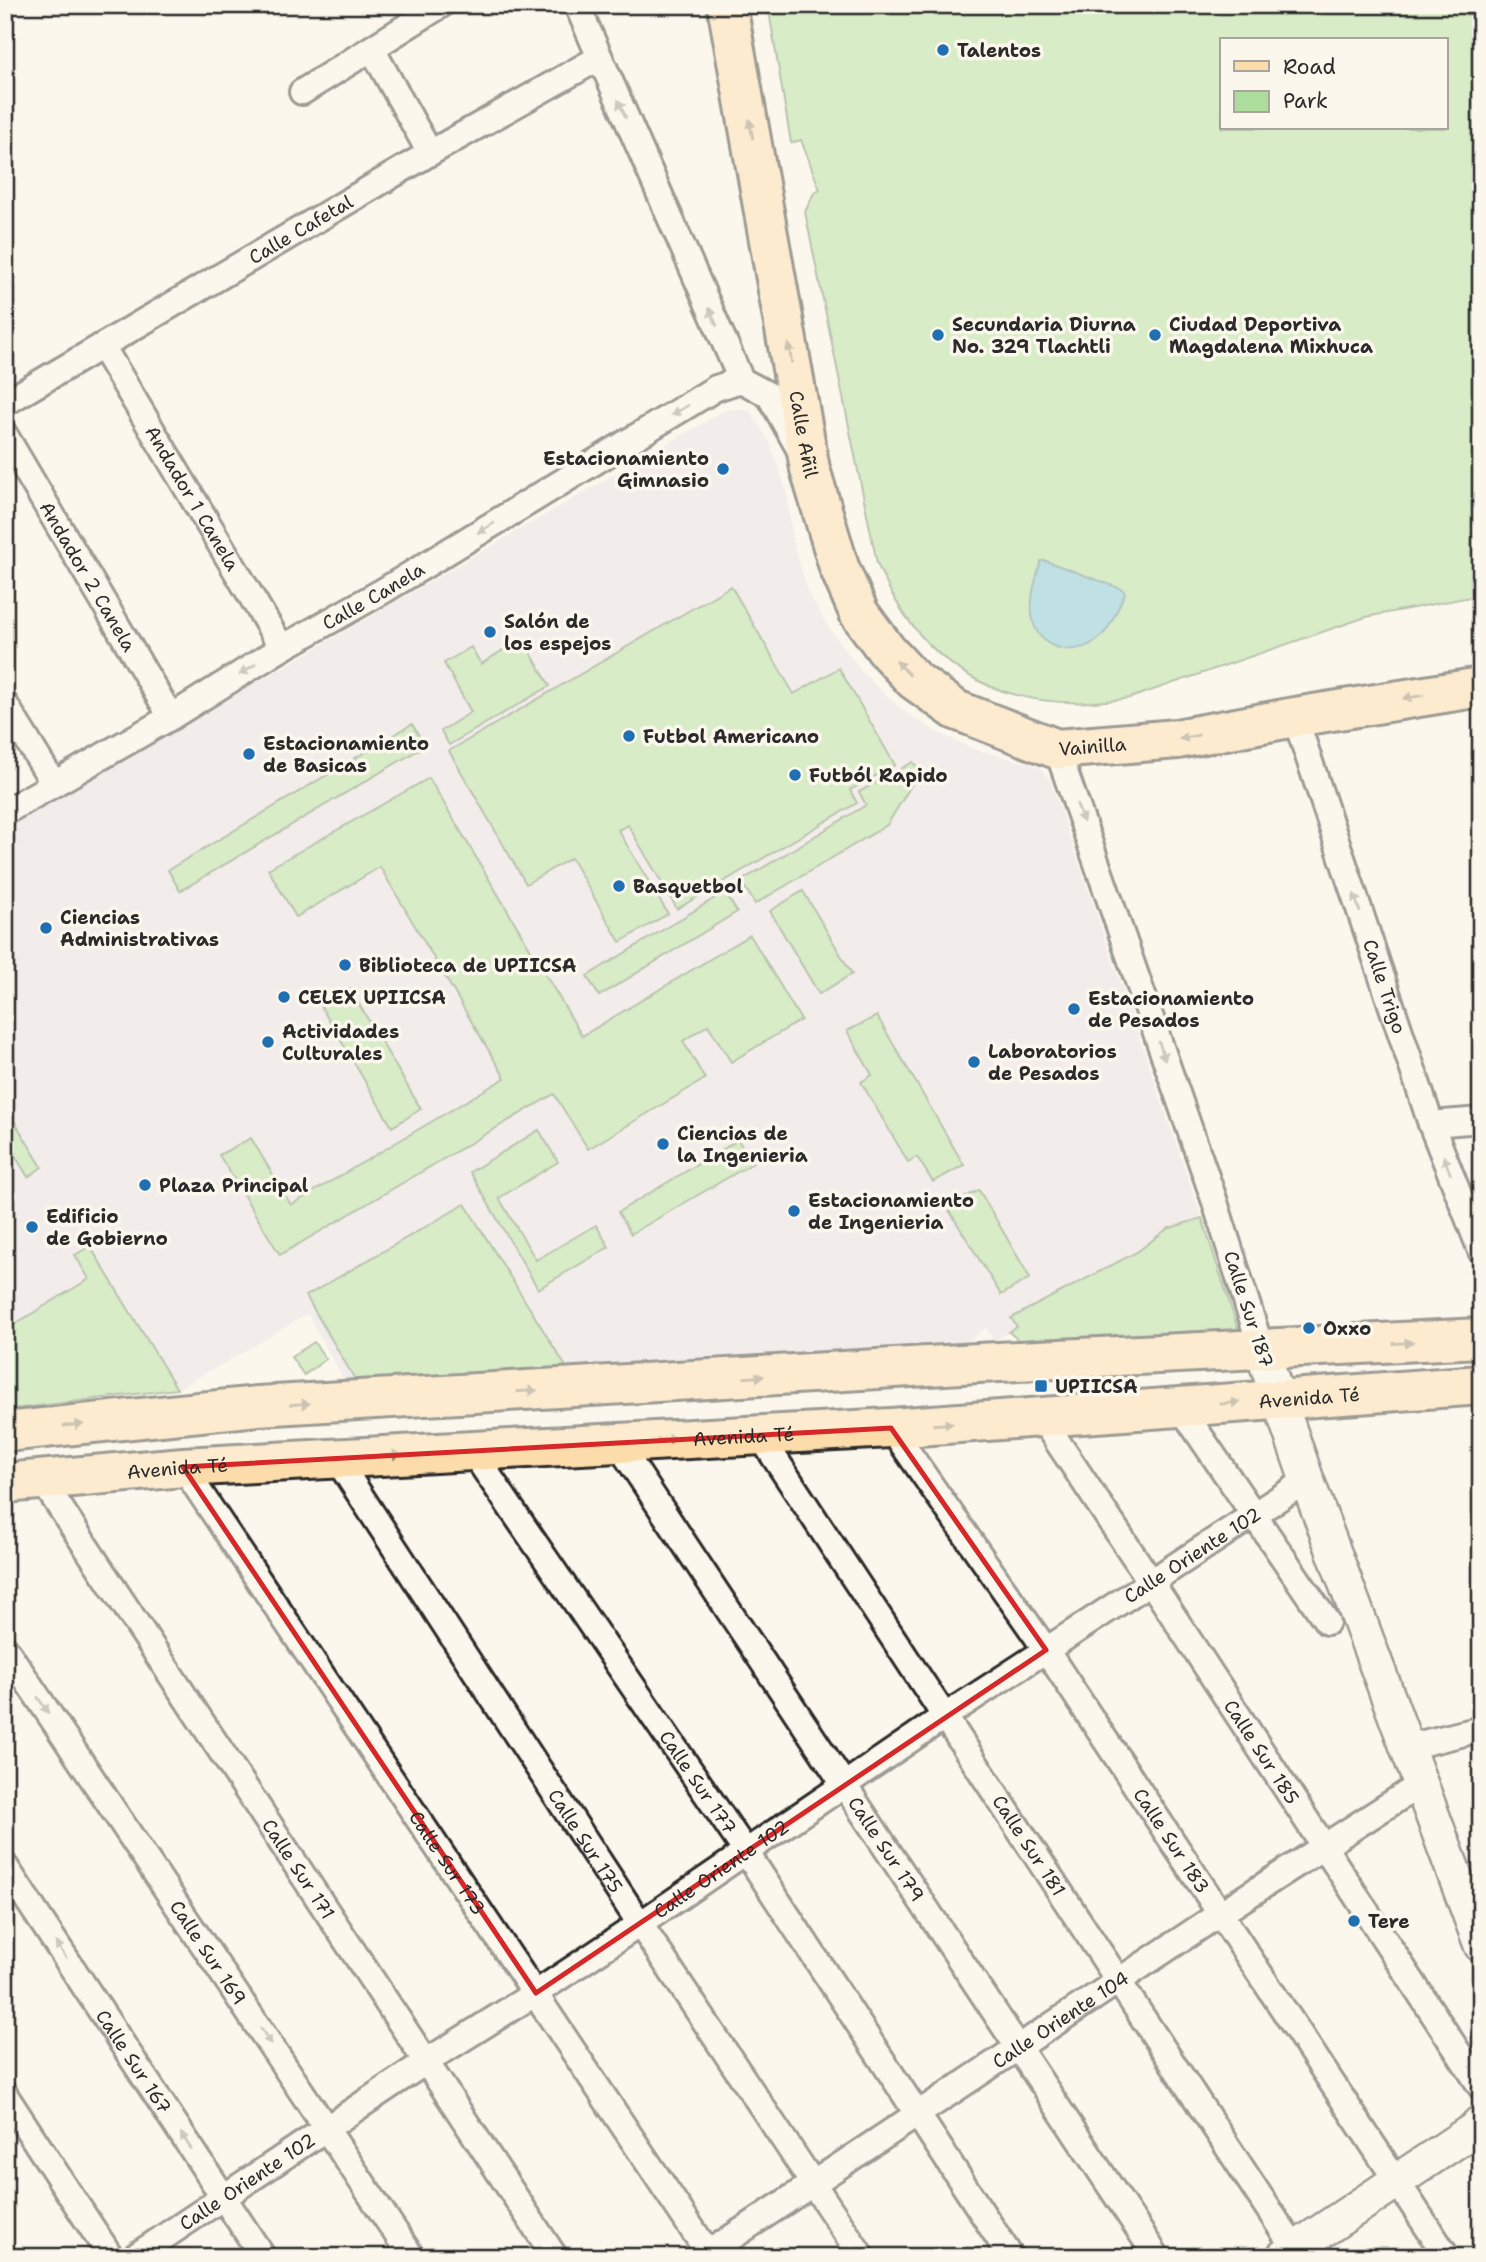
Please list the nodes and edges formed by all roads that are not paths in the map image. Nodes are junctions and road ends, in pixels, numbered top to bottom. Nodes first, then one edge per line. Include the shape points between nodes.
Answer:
1 (441, 5) edge
2 (577, 5) edge
3 (727, 5) edge
4 (372, 48) junction
5 (599, 58) junction
6 (302, 92) dead end
7 (430, 153) junction
8 (102, 346) junction
9 (741, 380) junction
10 (5, 403) edge
11 (5, 435) edge
12 (810, 469) junction
13 (282, 648) junction
14 (1481, 687) edge
15 (5, 704) edge
16 (171, 717) junction
17 (1295, 717) junction
18 (1057, 749) junction
19 (54, 784) junction
20 (5, 812) edge
21 (1481, 1120) edge
22 (1431, 1124) junction
23 (1481, 1251) edge
24 (1481, 1338) edge
25 (1262, 1351) junction
26 (1481, 1385) edge
27 (1279, 1398) junction
28 (1181, 1408) junction
29 (1041, 1417) junction
30 (891, 1428) junction
31 (5, 1432) edge
32 (759, 1434) junction
33 (617, 1442) junction
34 (471, 1451) junction
35 (336, 1458) junction
36 (183, 1467) junction
37 (1307, 1480) junction
38 (24, 1481) edge
39 (1254, 1513) junction
40 (1151, 1582) junction
41 (1327, 1622) dead end
42 (5, 1648) edge
43 (1046, 1650) junction
44 (945, 1716) junction
45 (1481, 1728) edge
46 (1407, 1747) junction
47 (1421, 1784) junction
48 (844, 1786) junction
49 (1324, 1847) junction
50 (746, 1852) junction
51 (5, 1866) edge
52 (1221, 1913) junction
53 (640, 1924) junction
54 (1481, 1945) edge
55 (1119, 1982) junction
56 (536, 1993) junction
57 (1018, 2048) junction
58 (426, 2061) junction
59 (1481, 2087) edge
60 (5, 2095) edge
61 (916, 2115) junction
62 (1481, 2122) edge
63 (328, 2128) junction
64 (1397, 2182) junction
65 (813, 2183) junction
66 (223, 2198) junction
67 (1293, 2254) edge
68 (707, 2255) edge
69 (111, 2257) edge
70 (134, 2257) edge
71 (263, 2257) edge
72 (412, 2257) edge
73 (555, 2257) edge
74 (862, 2257) edge
75 (1012, 2257) edge
76 (1157, 2257) edge
77 (1447, 2257) edge

1 - 4 street
2 - 5 street
12 -> 3 main road, Calle Añil
4 - 6 street
4 - 7 street
5 - 7 street, Calle Cafetal
9 -> 5 street
7 - 8 street, Calle Cafetal
8 - 10 street, Calle Cafetal
8 - 13 street, Andador 1 Canela
9 - 12 street, Calle Añil via 769,395
9 -> 13 street, Calle Canela via 716,388
11 - 16 street, Andador 2 Canela
18 -> 12 main road, Vainilla via 956,710 914,680 887,651 859,613 839,567
13 -> 16 street, Calle Canela
14 -> 17 main road, Vainilla
15 - 19 street
16 - 19 street, Calle Canela
17 -> 18 main road, Vainilla via 1177,739
22 -> 17 street, Calle Trigo
18 -> 25 street, Calle Sur 187 via 1214,1199
19 - 20 street, Calle Canela
21 - 22 street
23 -> 22 street, Calle Trigo
25 -> 24 main road
25 - 27 street, Calle Sur 187
31 -> 25 main road via 258,1406
26 - 27 main road, Avenida Té
28 -> 27 main road, Avenida Té
27 - 37 street, Calle Sur 187
28 - 29 main road, Avenida Té
28 - 39 street
30 -> 29 main road, Avenida Té
29 - 40 street, Calle Sur 185
30 - 32 main road, Avenida Té
30 - 43 street, Calle Sur 183
33 -> 32 main road, Avenida Té
32 - 44 street, Calle Sur 181
33 - 34 main road, Avenida Té
33 - 48 street, Calle Sur 179
35 -> 34 main road, Avenida Té
34 - 50 street, Calle Sur 177
35 - 36 main road, Avenida Té
35 - 53 street, Calle Sur 175
36 - 38 main road, Avenida Té
36 - 56 street, Calle Sur 173
37 - 39 street, Calle Oriente 102
37 - 46 street, Calle Sur 187
38 - 58 street, Calle Sur 171
39 - 40 street, Calle Oriente 102
39 - 41 street
40 - 43 street, Calle Oriente 102
40 - 49 street, Calle Sur 185
42 -> 63 street, Calle Sur 169
43 - 44 street, Calle Oriente 102
43 - 52 street, Calle Sur 183
44 - 48 street, Calle Oriente 102
44 - 55 street, Calle Sur 181
45 - 46 street
46 - 47 street, Calle Sur 187
47 - 49 street, Calle Oriente 104
47 - 54 street, Calle Sur 187
48 - 50 street, Calle Oriente 102
48 - 57 street, Calle Sur 179
49 - 52 street, Calle Oriente 104
49 - 59 street, Calle Sur 185
50 - 53 street, Calle Oriente 102
50 - 61 street, Calle Sur 177
66 -> 51 street, Calle Sur 167
52 - 55 street, Calle Oriente 104
52 - 64 street, Calle Sur 183
53 - 56 street, Calle Oriente 102
53 - 65 street, Calle Sur 175
55 - 57 street, Calle Oriente 104
55 - 67 street, Calle Sur 181
56 - 58 street, Calle Oriente 102
56 - 68 street, Calle Sur 173
57 - 61 street, Calle Oriente 104
57 - 76 street, Calle Sur 179
58 - 63 street, Calle Oriente 102
58 - 73 street, Calle Sur 171
60 - 69 street
61 - 65 street, Calle Oriente 104
61 - 75 street, Calle Sur 177
62 - 64 street
63 - 66 street, Calle Oriente 102
63 - 72 street, Calle Sur 169
64 - 67 street
64 - 77 street, Calle Sur 183
65 - 68 street, Calle Oriente 104
65 - 74 street, Calle Sur 175
66 - 70 street, Calle Oriente 102
66 - 71 street, Calle Sur 167

